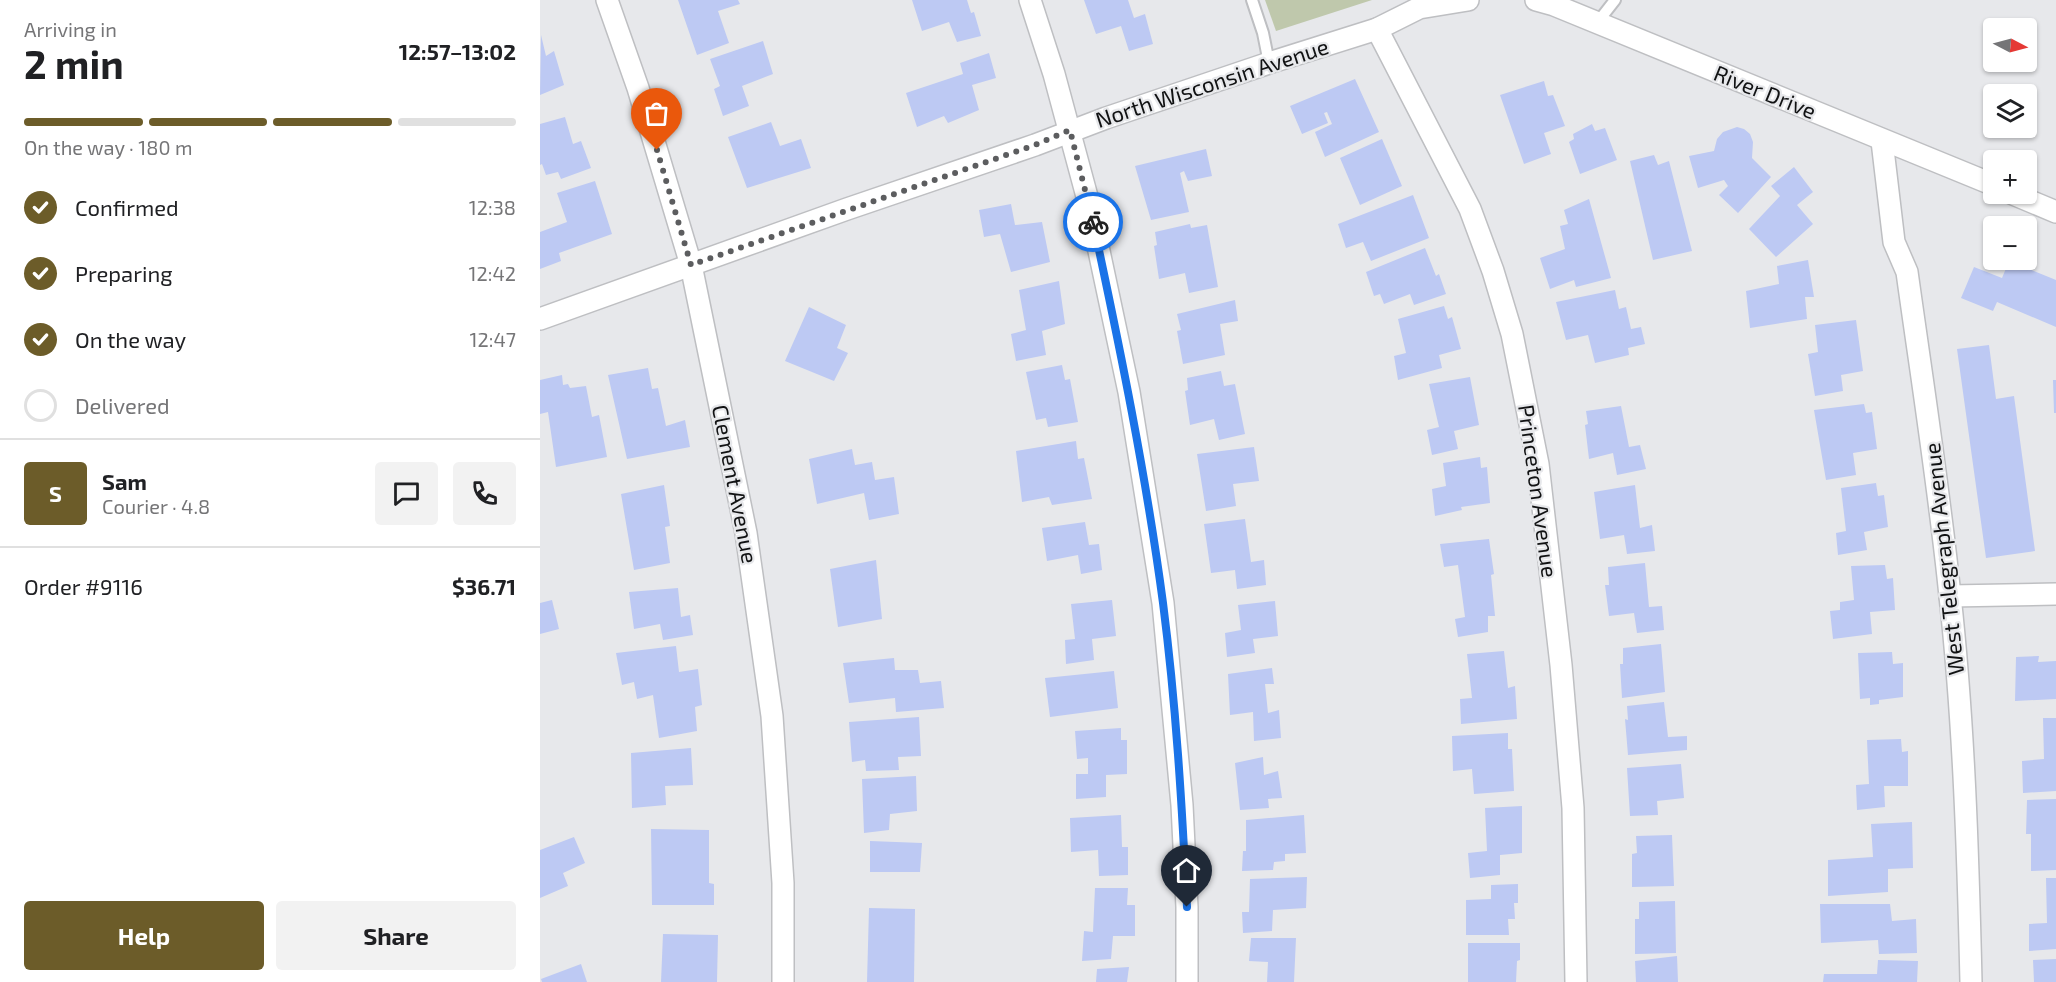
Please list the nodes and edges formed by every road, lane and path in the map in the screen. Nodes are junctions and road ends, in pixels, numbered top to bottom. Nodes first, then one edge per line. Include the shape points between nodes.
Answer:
1 (607, 0) edge
2 (1030, 0) edge
3 (1252, 0) edge
4 (1468, 0) edge
5 (1536, 0) edge
6 (1615, 0) edge
7 (1597, 23) junction
8 (1377, 29) junction
9 (1269, 63) junction
10 (1070, 130) junction
11 (1882, 141) junction
12 (1983, 181) edge
13 (2037, 204) edge
14 (2056, 212) edge
15 (691, 265) junction
16 (540, 319) edge
17 (2056, 594) edge
18 (1950, 596) junction
19 (783, 982) edge
20 (1187, 982) edge
21 (1576, 982) edge
22 (1971, 982) edge

1 - 15 street, Clement Avenue via 642,100
2 - 10 street
3 - 9 lane
4 - 8 street via 1419,8
5 - 7 street, River Drive
6 - 7 lane
7 - 11 street, River Drive
8 - 9 street, North Wisconsin Avenue
8 - 21 street, Princeton Avenue via 1470,209 1512,334 1538,464 1561,665 1573,808
9 - 10 street, North Wisconsin Avenue
10 - 15 street, North Wisconsin Avenue
10 - 20 street via 1129,392 1163,603 1182,805
11 - 12 street, River Drive
11 - 18 street, West Telegraph Avenue via 1894,243 1907,272
13 - 14 street
15 - 16 street, North Wisconsin Avenue
15 - 19 street, Clement Avenue via 746,533 772,716 783,883
17 - 18 street
18 - 22 street, West Telegraph Avenue via 1962,730

